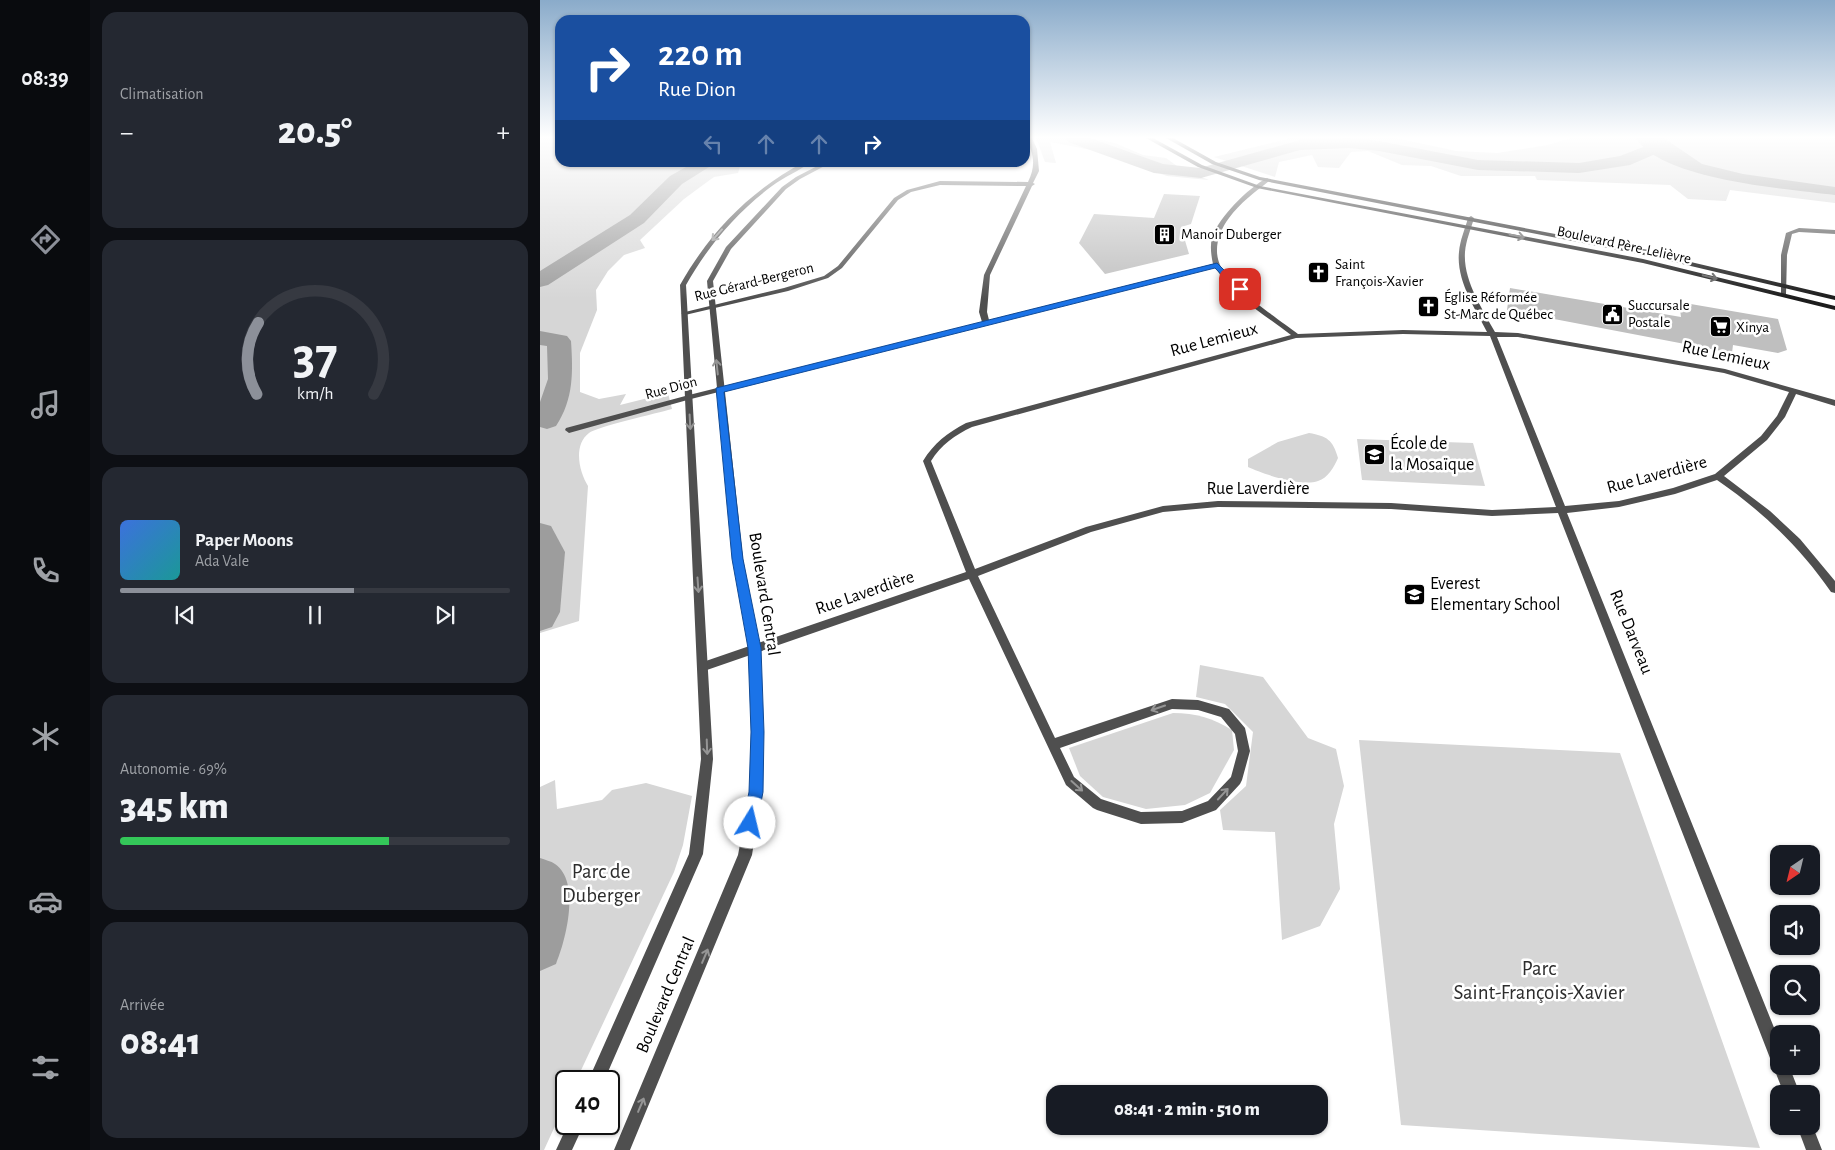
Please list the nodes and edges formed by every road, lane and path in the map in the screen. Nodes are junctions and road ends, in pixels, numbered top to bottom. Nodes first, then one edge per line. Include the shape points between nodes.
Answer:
1 (761, 192) edge
2 (781, 192) edge
3 (908, 192) edge
4 (1028, 192) edge
5 (1253, 192) edge
6 (1287, 192) edge
7 (1323, 192) edge
8 (1470, 222) junction
9 (1835, 232) edge
10 (1217, 265) junction
11 (1783, 284) junction
12 (1782, 294) junction
13 (1835, 298) edge
14 (711, 306) junction
15 (1835, 308) edge
16 (685, 313) junction
17 (986, 324) junction
18 (1296, 336) junction
19 (1493, 336) junction
20 (719, 390) junction
21 (1794, 390) junction
22 (689, 397) junction
23 (1835, 403) edge
24 (568, 430) dead end
25 (1718, 476) junction
26 (1561, 510) junction
27 (972, 574) junction
28 (1835, 589) edge
29 (755, 648) junction
30 (704, 666) junction
31 (1052, 744) junction
32 (1770, 1037) edge
33 (601, 1070) edge
34 (571, 1135) edge
35 (1808, 1135) edge
36 (564, 1150) edge
37 (622, 1150) edge
38 (1814, 1150) edge

1 -> 16 street, Boulevard Central via 695,263 683,286
2 - 14 street, Boulevard Central via 728,248 710,281
3 - 14 street, Rue Gérard-Bergeron via 896,199 845,262 826,276 786,290
4 - 17 street via 987,275 983,298
5 - 10 street via 1240,201 1220,227 1214,250
6 - 8 main road, Boulevard Père-Lelièvre
7 - 8 main road, Boulevard Père-Lelièvre
8 - 11 main road, Boulevard Père-Lelièvre via 1651,254
8 -> 12 main road, Boulevard Père-Lelièvre
8 - 19 street, Rue Darveau via 1464,235 1462,260 1475,299
9 - 11 street via 1799,230 1789,233 1784,254
10 - 17 street, Rue Dion
10 - 18 street via 1258,306
11 - 12 street
11 - 13 main road, Boulevard Père-Lelièvre
12 - 15 main road, Boulevard Père-Lelièvre
14 - 16 street, Rue Gérard-Bergeron
20 -> 14 street, Boulevard Central
16 - 22 street, Boulevard Central
17 - 20 street, Rue Dion
18 - 19 street, Rue Lemieux via 1403,332
18 - 27 street, Rue Lemieux via 969,425 950,435 934,447 927,461
19 - 21 street, Rue Lemieux via 1518,335 1725,371
19 - 26 street, Rue Darveau
20 - 22 street, Rue Dion
20 - 29 street, Boulevard Central via 738,559
21 - 23 street, Rue Lemieux
21 - 25 street, Rue Laverdière via 1782,416 1764,438
22 - 24 street, Rue Dion
22 -> 30 street, Boulevard Central
25 - 26 street, Rue Laverdière via 1675,491 1619,504
25 - 28 street via 1745,493 1816,561
26 - 27 street, Rue Laverdière via 1492,512 1391,506 1218,504 1163,509 1089,529
26 - 32 street, Rue Darveau
27 - 29 street, Rue Laverdière
27 - 31 street, Rue Lemieux
29 - 30 street, Rue Laverdière
37 -> 29 street, Boulevard Central via 745,855 756,792
30 -> 33 street, Boulevard Central via 708,759 696,854
31 -> 31 street, Rue Lemieux via 1070,781 1097,804 1141,818 1182,817 1212,806 1236,780 1244,751 1241,732 1225,713 1198,705 1180,704
34 - 36 street
35 - 38 street

